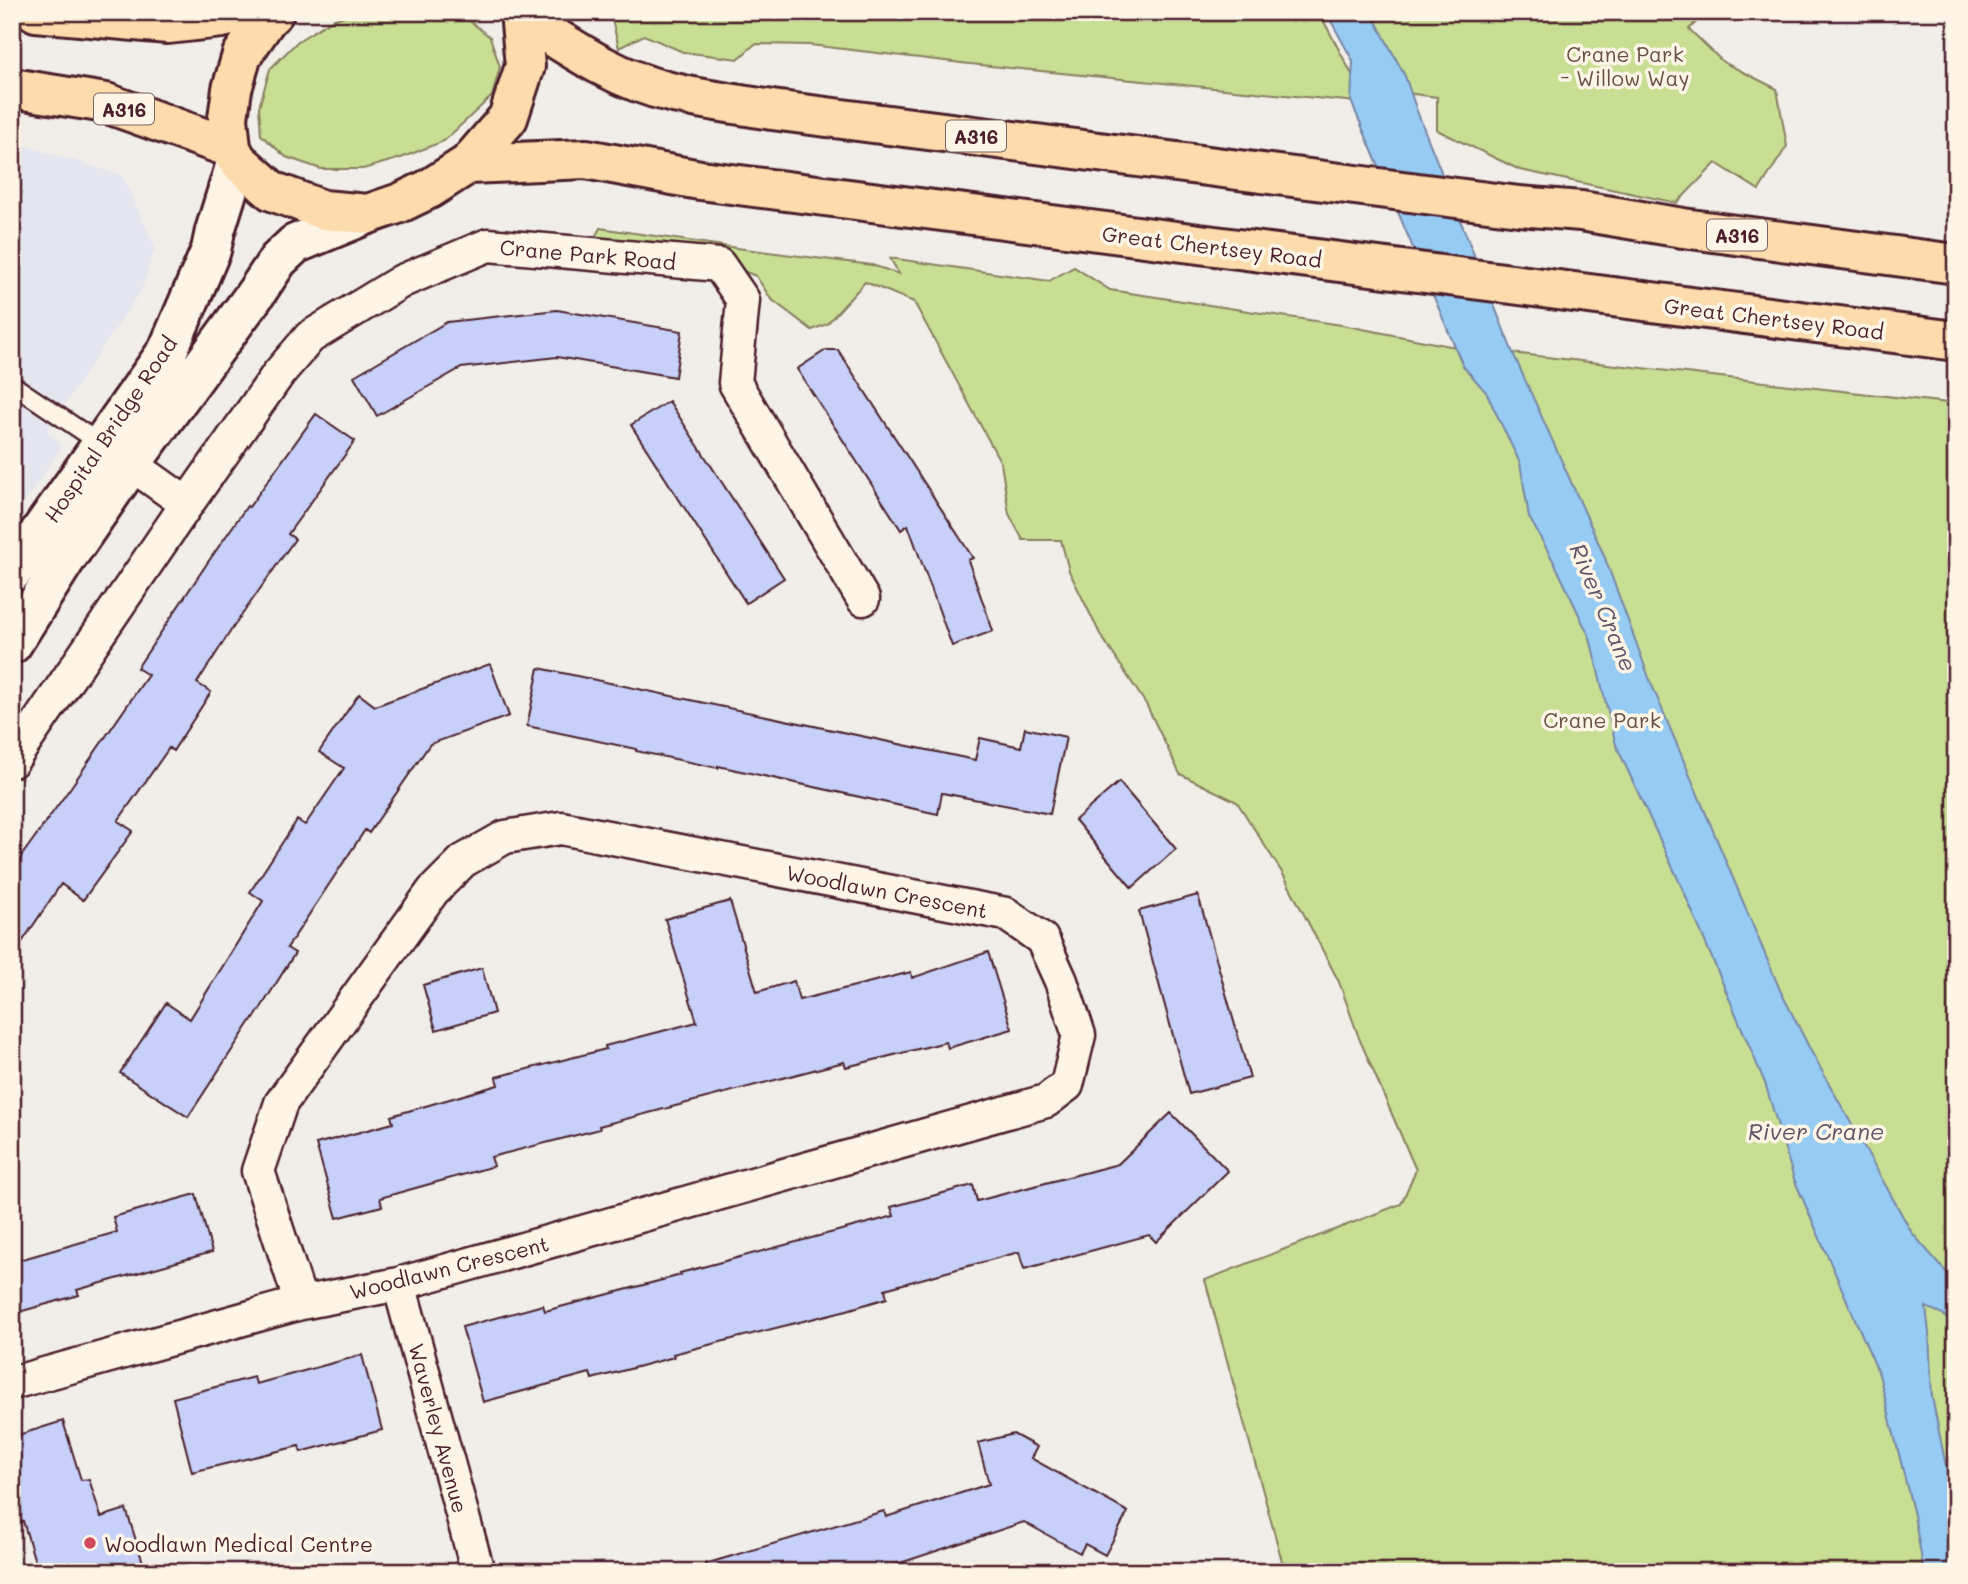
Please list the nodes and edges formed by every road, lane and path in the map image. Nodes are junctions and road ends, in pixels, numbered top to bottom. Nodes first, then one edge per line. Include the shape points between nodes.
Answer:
1 (36, 12) edge
2 (247, 12) edge
3 (274, 12) edge
4 (521, 14) edge
5 (12, 88) edge
6 (234, 154) junction
7 (468, 164) junction
8 (368, 214) junction
9 (1956, 264) edge
10 (1956, 341) edge
11 (12, 384) edge
12 (102, 445) junction
13 (187, 504) junction
14 (12, 572) edge
15 (863, 599) dead end
16 (12, 644) edge
17 (12, 761) edge
18 (399, 1284) junction
19 (300, 1303) junction
20 (12, 1383) edge
21 (478, 1572) edge

1 - 2 highway via 168,24
3 - 6 highway via 242,55 228,118
4 - 7 highway, A316 via 525,66 508,118
4 - 9 highway, A316 via 603,66 669,92
5 - 6 highway, A316 via 106,103
6 - 8 highway, A316 via 272,191 324,210
6 - 12 main road, Hospital Bridge Road via 211,250 168,350
7 - 8 highway, A316 via 429,189
7 - 10 highway, Great Chertsey Road via 586,159 700,180
8 - 12 main road, Hospital Bridge Road via 295,244 256,293
11 - 12 lane
12 - 13 street, Hospital Bridge Road
12 - 14 main road, Hospital Bridge Road
12 - 16 main road, Hospital Bridge Road via 65,560
13 - 15 street, Crane Park Road via 279,373 310,337 402,281 488,245 719,265 743,300 735,383
13 - 17 street
18 - 19 street, Woodlawn Crescent
18 - 19 street, Woodlawn Crescent via 1046,1101 1067,1085 1079,1035 1042,939 1006,914 588,833 561,828 506,837 463,861 433,891 281,1103 258,1171
18 - 21 street, Waverley Avenue
19 - 20 street, Woodlawn Crescent

